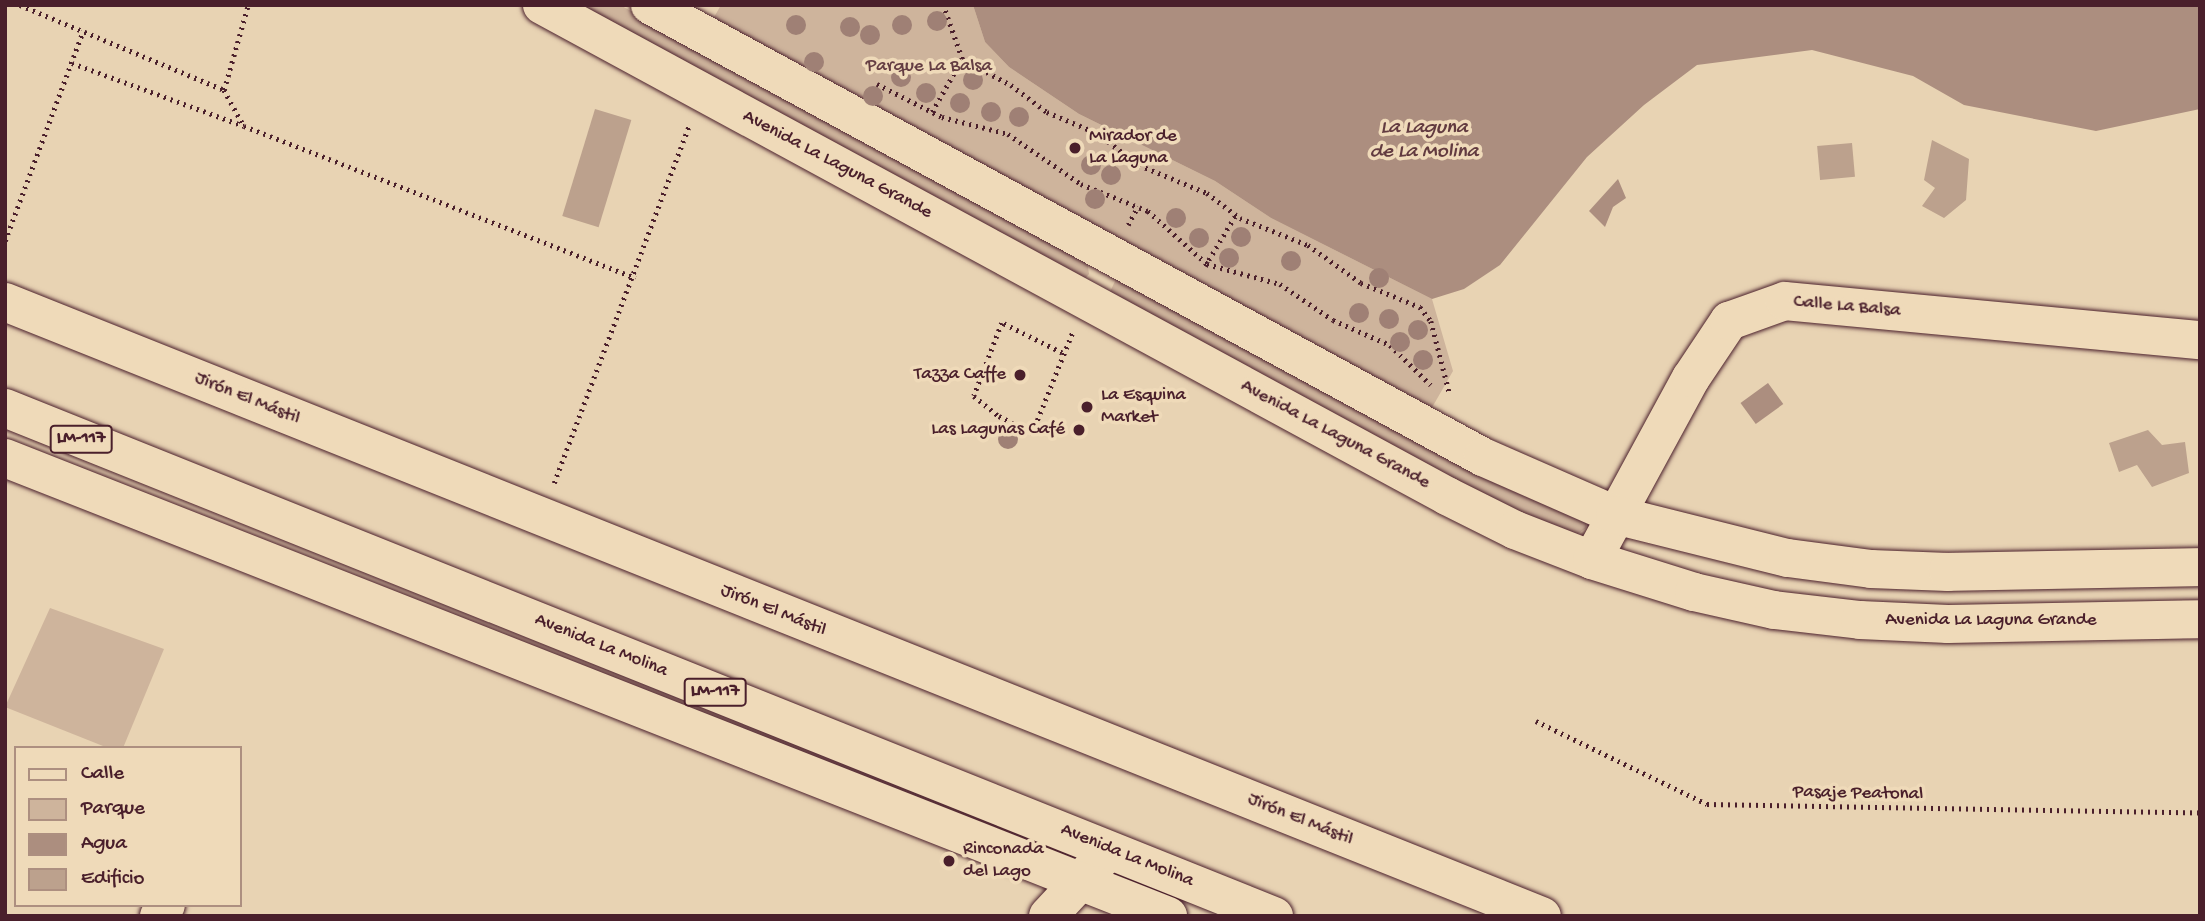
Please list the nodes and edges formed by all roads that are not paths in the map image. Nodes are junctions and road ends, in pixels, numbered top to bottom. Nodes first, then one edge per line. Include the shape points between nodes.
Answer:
1 (542, 5) edge
2 (650, 5) edge
3 (5, 302) edge
4 (2200, 340) edge
5 (5, 408) edge
6 (5, 458) edge
7 (156, 469) junction
8 (1615, 515) junction
9 (1592, 560) junction
10 (2200, 567) edge
11 (371, 601) junction
12 (2200, 619) edge
13 (1110, 849) junction
14 (1159, 869) junction
15 (1082, 880) junction
16 (1122, 907) edge
17 (1048, 916) edge
18 (1168, 916) edge
19 (1274, 916) edge
20 (1542, 916) edge

1 - 9 street, Avenida La Laguna Grande via 1447,496 1515,530
2 - 8 street via 914,147 1198,280 1483,457
3 - 20 street, Jirón El Mástil
4 - 8 street, Calle La Balsa via 1785,301 1729,321 1691,378
5 - 7 street, Avenida La Molina / LM-117
6 - 11 street, Avenida La Molina / LM-117
7 - 11 street
7 - 13 street, Avenida La Molina / LM-117
8 - 9 street, Calle La Balsa
8 - 10 street via 1776,556 1871,569
9 - 12 street, Avenida La Laguna Grande via 1694,592 1774,610 1860,620 1948,624
11 - 15 street, Avenida La Molina / LM-117
13 - 14 street, Avenida La Molina / LM-117
13 - 15 street
14 - 16 street
14 - 19 street, Avenida La Molina / LM-117
15 - 16 street, Avenida La Molina / LM-117
15 - 17 street
16 - 18 street, Avenida La Molina / LM-117

